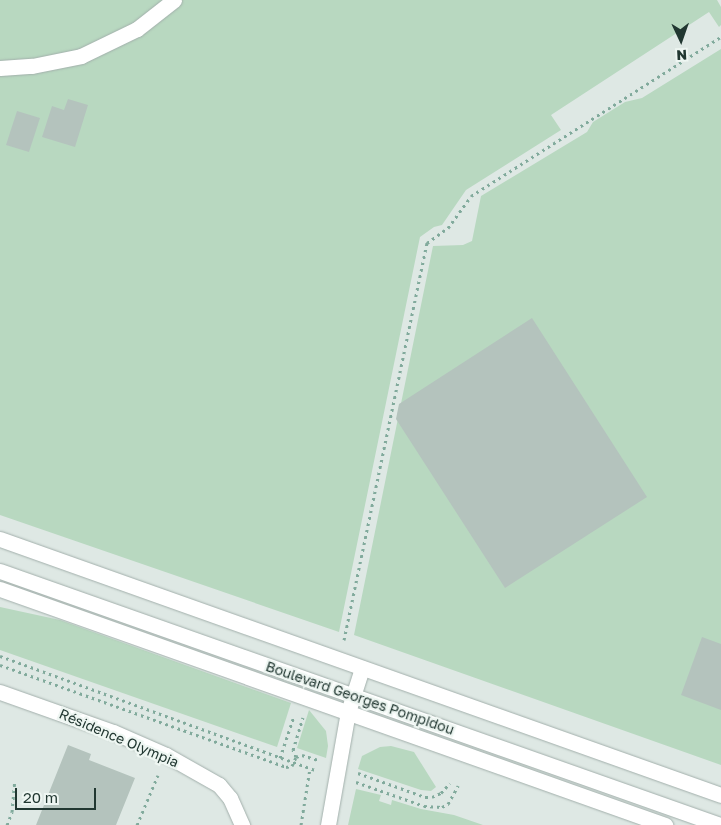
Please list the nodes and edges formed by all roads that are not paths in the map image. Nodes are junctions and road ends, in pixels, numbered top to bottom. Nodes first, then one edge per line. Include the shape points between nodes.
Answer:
1 (174, 0) edge
2 (0, 68) edge
3 (0, 538) edge
4 (0, 571) edge
5 (0, 589) edge
6 (362, 668) junction
7 (0, 692) edge
8 (353, 695) junction
9 (348, 712) junction
10 (721, 795) edge
11 (242, 825) edge
12 (328, 825) edge
13 (665, 825) edge
14 (720, 825) edge

1 - 2 street via 137,29 81,56 32,66
3 - 6 street
4 - 8 street, Boulevard Georges Pompidou
5 - 9 street, Boulevard Georges Pompidou
6 - 8 street
6 - 10 street
7 - 11 street, Résidence Olympia via 113,732 166,755 219,785 230,798
8 - 9 street
8 - 14 street, Boulevard Georges Pompidou
9 - 12 street
9 - 13 street, Boulevard Georges Pompidou

